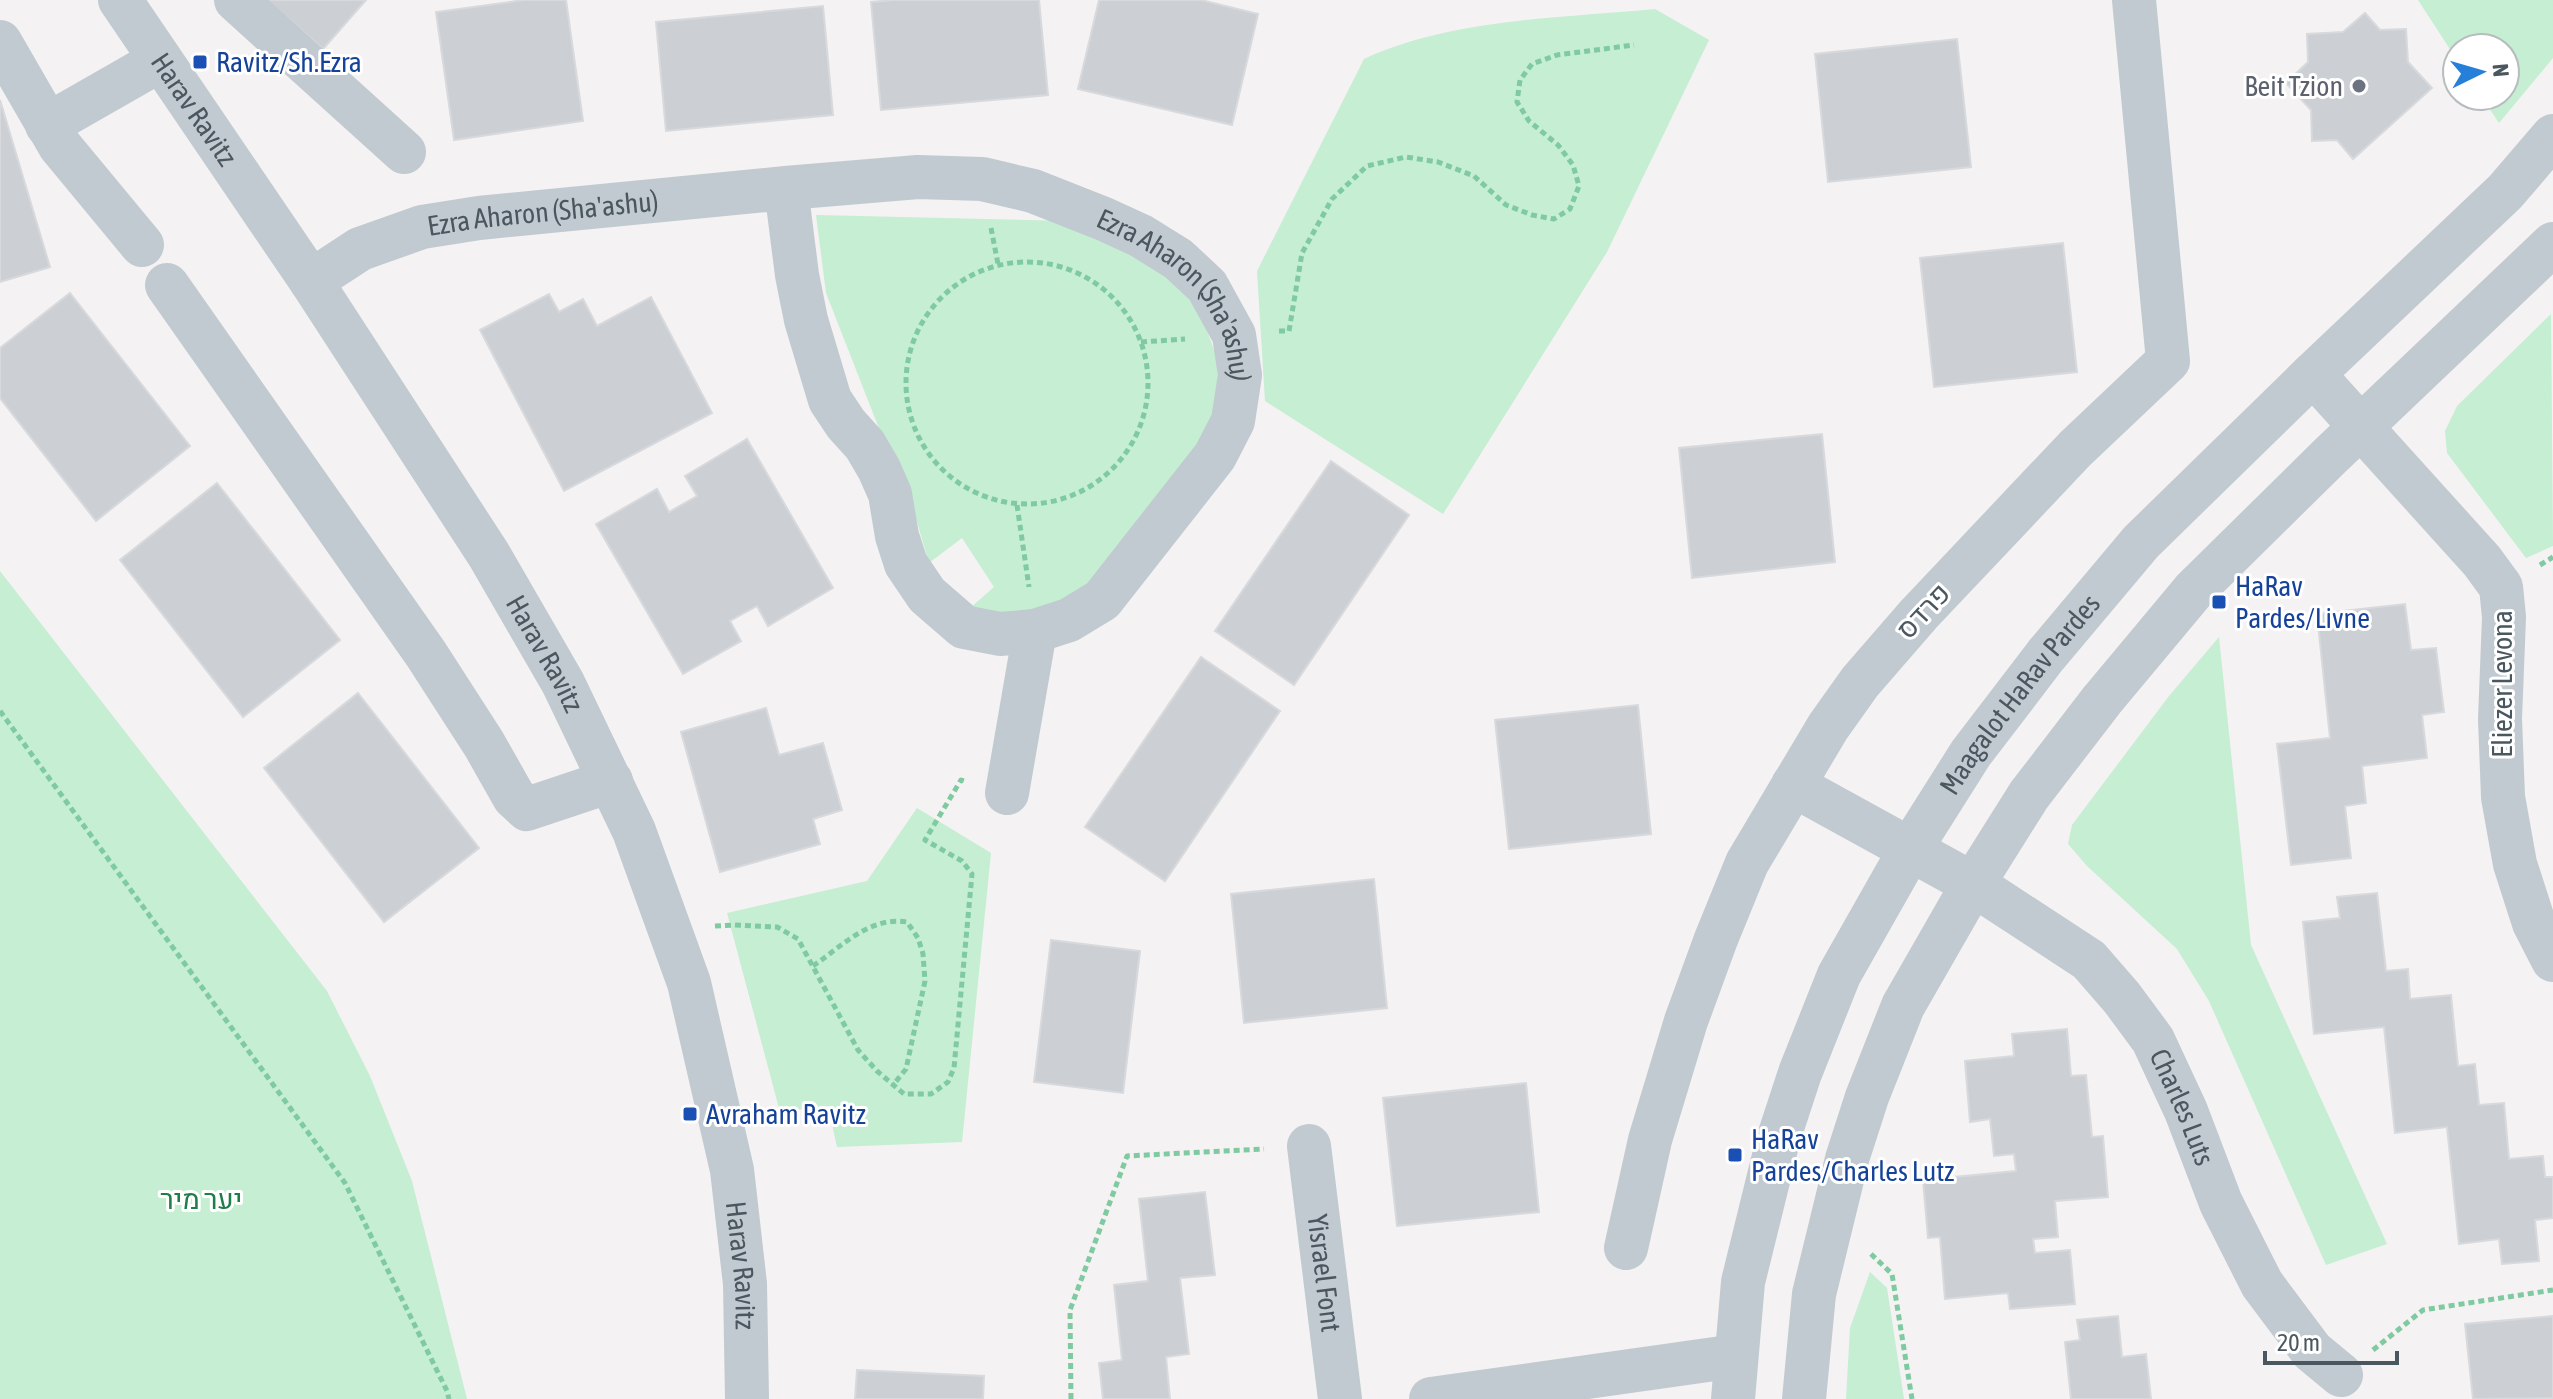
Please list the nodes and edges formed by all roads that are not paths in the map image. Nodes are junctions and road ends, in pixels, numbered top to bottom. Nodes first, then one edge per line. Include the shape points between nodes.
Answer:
1 (120, 0) edge
2 (236, 0) edge
3 (2134, 0) edge
4 (0, 42) edge
5 (159, 61) junction
6 (47, 125) junction
7 (2553, 136) edge
8 (404, 152) dead end
9 (786, 188) junction
10 (2553, 244) edge
11 (142, 245) dead end
12 (311, 281) junction
13 (167, 285) dead end
14 (2313, 374) junction
15 (2362, 426) junction
16 (1035, 631) junction
17 (611, 781) junction
18 (1793, 785) junction
19 (1007, 793) road end
20 (1911, 848) junction
21 (1973, 884) junction
22 (2553, 960) edge
23 (1309, 1146) road end
24 (1626, 1248) dead end
25 (1736, 1356) junction
26 (2341, 1375) road end
27 (747, 1399) edge
28 (1340, 1399) edge
29 (1431, 1399) edge
30 (1733, 1399) edge
31 (1804, 1399) edge

1 - 5 street, Harav Ravitz
2 - 8 street
3 - 18 street, פרדס via 2168,361 2075,449 1899,636 1852,693
4 - 6 street
5 - 6 street
5 - 12 street, Harav Ravitz
6 - 11 street
7 - 14 street, Maagalot HaRav Pardes via 2505,192
9 - 12 street, Ezra Aharon (Sha'ashu) via 422,227 360,249
9 - 16 street, Ezra Aharon (Sha'ashu) via 806,320 830,400 879,469 906,564 927,595 964,627 1000,634
9 - 16 street, Ezra Aharon (Sha'ashu) via 918,177 982,179 1033,191 1116,224 1178,259 1207,286 1234,335 1240,375 1233,421 1215,456 1102,600 1069,620
10 - 15 street
12 - 17 street, Harav Ravitz via 489,555 563,683
13 - 17 street via 426,654 514,797 527,809
14 - 15 street, Eliezer Levona
14 - 20 street, Maagalot HaRav Pardes via 2141,542 1971,753
15 - 21 street via 2193,591 2029,795
15 - 22 street, Eliezer Levona via 2501,587 2503,797 2515,864 2534,923
16 - 19 street
17 - 27 street, Harav Ravitz via 689,983 732,1170 745,1284
18 - 20 street, Charles Luts
18 - 24 street, פרדס via 1747,863 1686,1021 1650,1140
20 - 21 street, Charles Luts
20 - 25 street, Maagalot HaRav Pardes via 1839,975 1800,1073 1743,1282
21 - 26 street, Charles Luts via 2089,960 2122,998 2153,1040 2221,1203 2262,1284 2312,1351
21 - 31 street via 1903,1006 1867,1097 1814,1294
23 - 28 street, Yisrael Font
25 - 29 street
25 - 30 street, Maagalot HaRav Pardes

